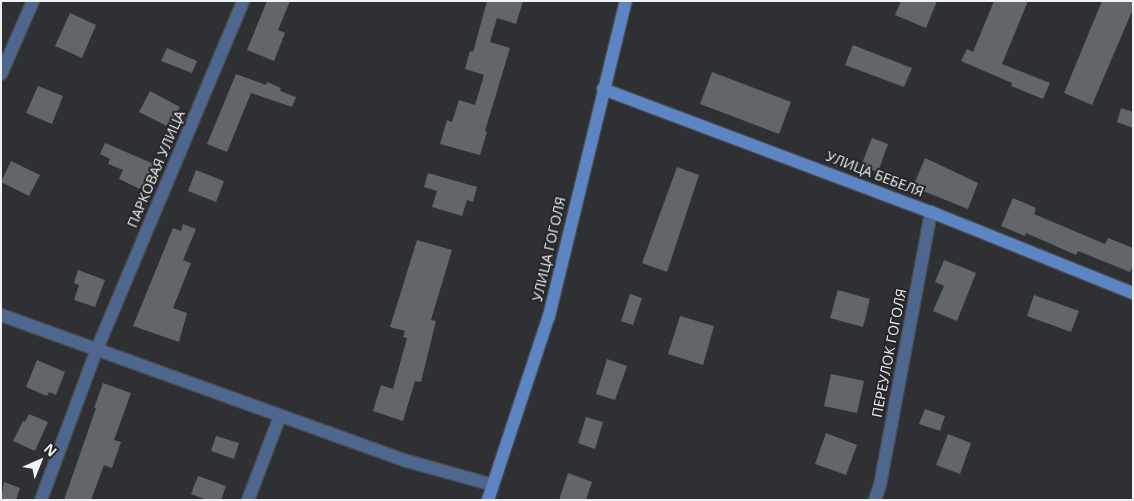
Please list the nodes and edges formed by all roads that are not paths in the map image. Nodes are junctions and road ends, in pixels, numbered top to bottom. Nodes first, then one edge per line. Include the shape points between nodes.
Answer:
1 (33, 1) edge
2 (243, 1) edge
3 (626, 1) edge
4 (1, 74) edge
5 (603, 89) junction
6 (931, 212) junction
7 (1133, 293) edge
8 (1, 315) edge
9 (98, 349) junction
10 (280, 416) junction
11 (492, 485) junction
12 (41, 500) edge
13 (248, 500) edge
14 (488, 500) edge
15 (875, 500) edge

1 - 4 street
2 - 9 street, ПАРКОВАЯ УЛИЦА
3 - 5 street, УЛИЦА ГОГОЛЯ
5 - 6 street, УЛИЦА БЕБЕЛЯ
5 - 11 street, УЛИЦА ГОГОЛЯ via 549,316
6 - 7 street, УЛИЦА БЕБЕЛЯ
6 - 15 street, ПЕРЕУЛОК ГОГОЛЯ
8 - 9 street
9 - 10 street
9 - 12 street, ПАРКОВАЯ УЛИЦА
10 - 11 street via 407,461
10 - 13 street
11 - 14 street, УЛИЦА ГОГОЛЯ

